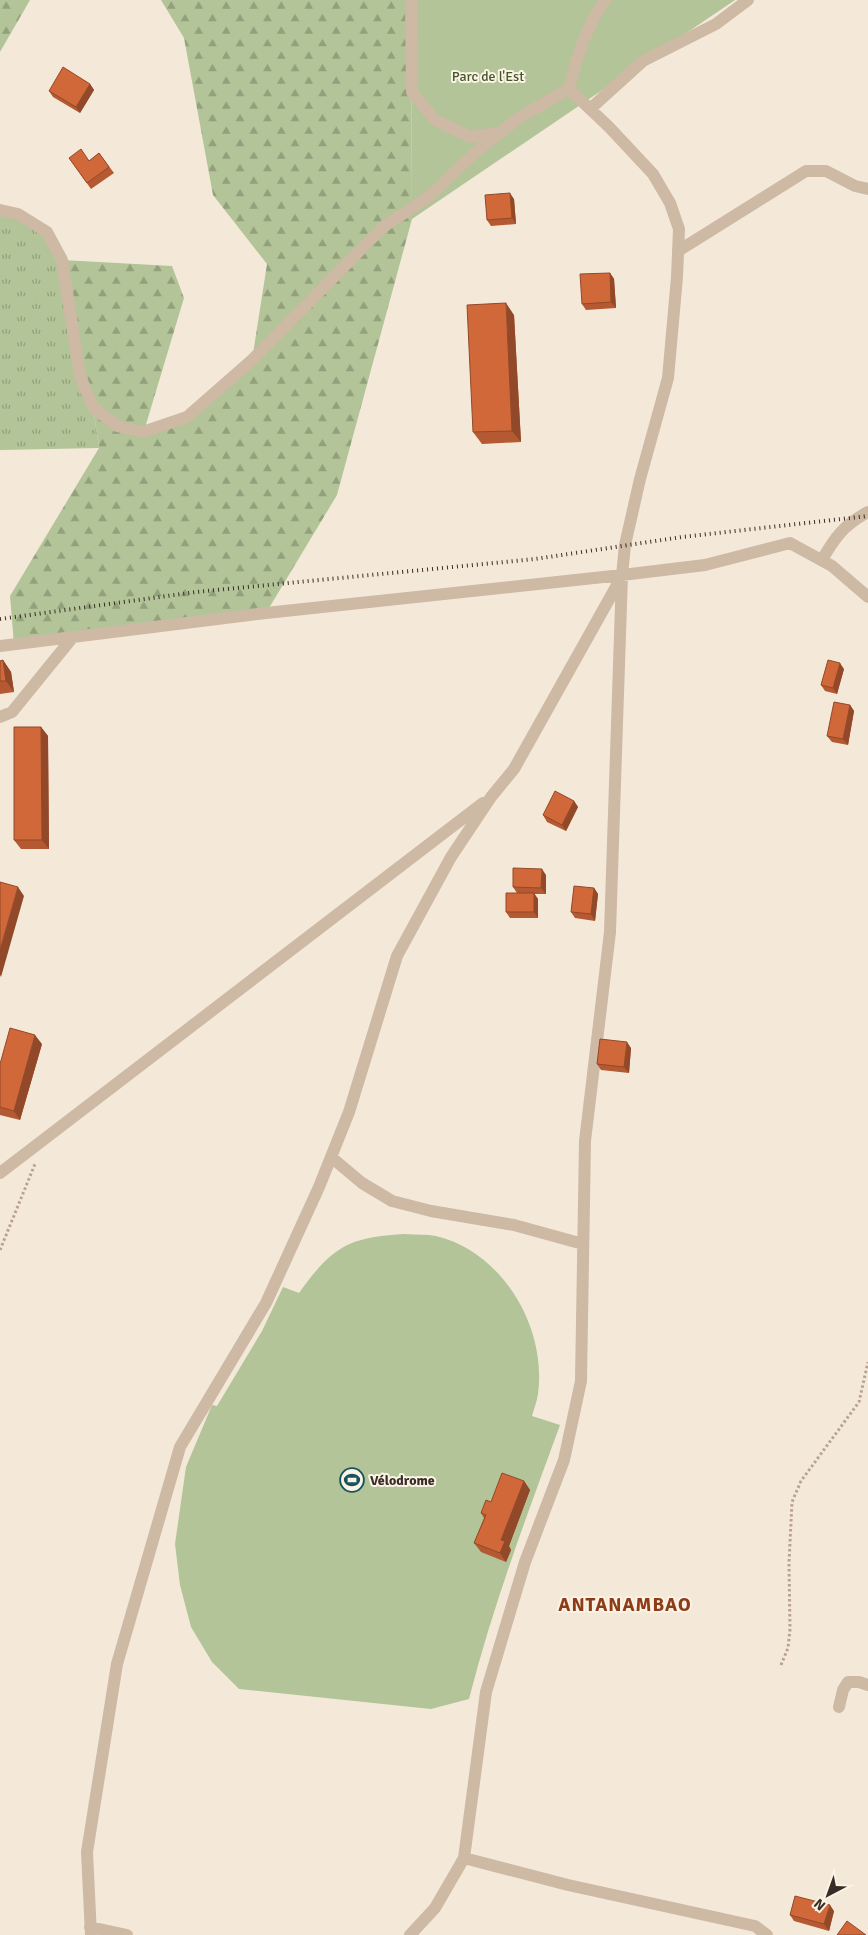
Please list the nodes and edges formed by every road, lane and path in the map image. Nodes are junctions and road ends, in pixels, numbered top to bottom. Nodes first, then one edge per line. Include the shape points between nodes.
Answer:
1 (411, 0) edge
2 (605, 0) edge
3 (748, 0) edge
4 (569, 89) junction
5 (590, 109) junction
6 (500, 132) junction
7 (868, 189) edge
8 (0, 210) edge
9 (678, 251) junction
10 (868, 512) edge
11 (822, 560) junction
12 (622, 575) junction
13 (868, 597) edge
14 (73, 637) junction
15 (0, 646) edge
16 (0, 717) edge
17 (491, 797) junction
18 (331, 1157) junction
19 (35, 1164) dead end
20 (0, 1173) edge
21 (584, 1244) junction
22 (0, 1250) edge
23 (868, 1362) edge
24 (781, 1665) dead end
25 (868, 1685) edge
26 (838, 1707) dead end
27 (464, 1858) junction
28 (90, 1931) edge
29 (127, 1935) edge
30 (410, 1935) edge
31 (767, 1935) edge

1 - 6 street via 412,92 434,120 470,137
2 - 4 street via 592,18 578,52
3 - 5 street via 716,24 643,61
4 - 5 street
4 - 6 street via 520,116
5 - 9 street via 653,174 670,203 679,229
6 - 8 street via 427,198 383,227 252,360 187,417 144,432 117,426 93,407 80,376 62,260 47,232 18,214
7 - 9 street via 826,171 806,171
9 - 12 street via 668,378 640,479 625,545
10 - 11 street via 835,536
11 - 12 street via 790,543 705,565
11 - 13 street
12 - 14 street
12 - 17 street via 514,769
12 - 21 street via 610,932 585,1141
14 - 15 street
14 - 16 street via 12,712
17 - 18 street via 451,857 397,956 349,1112
17 - 20 street
18 - 21 street via 362,1183 392,1201 514,1225
18 - 28 street via 266,1303 180,1447 118,1664 87,1852
19 - 22 path
21 - 27 street via 582,1382 564,1460 526,1562 486,1692
23 - 24 path via 859,1402 801,1482 792,1502 790,1629 788,1648
25 - 26 street via 848,1682
27 - 30 street via 435,1908
27 - 31 street via 568,1885 748,1924
28 - 29 street

